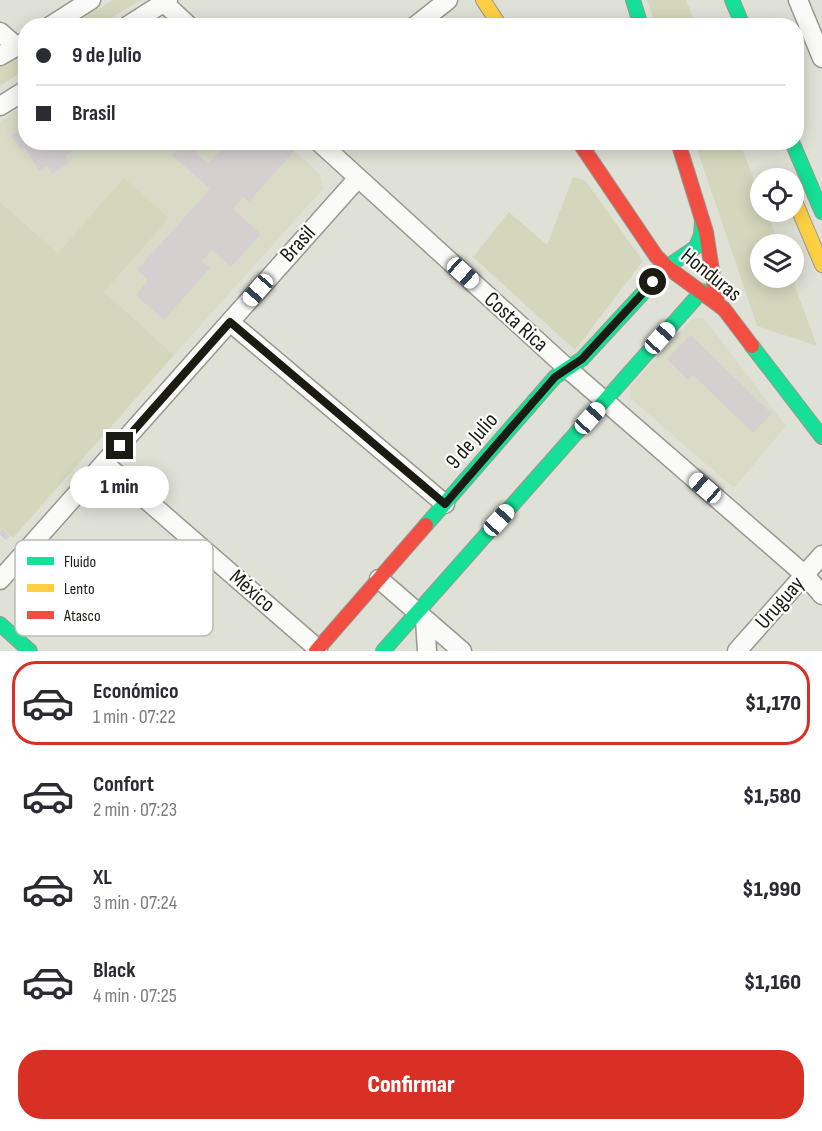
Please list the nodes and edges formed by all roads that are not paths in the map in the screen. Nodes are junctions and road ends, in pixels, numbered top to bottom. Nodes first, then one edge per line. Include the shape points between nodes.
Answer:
1 (91, 0) edge
2 (448, 0) edge
3 (483, 0) edge
4 (633, 0) edge
5 (732, 0) edge
6 (798, 0) edge
7 (164, 1) edge
8 (63, 18) edge
9 (139, 18) edge
10 (181, 18) edge
11 (425, 18) edge
12 (495, 18) edge
13 (639, 18) edge
14 (740, 18) edge
15 (0, 32) edge
16 (18, 41) edge
17 (18, 45) edge
18 (0, 57) edge
19 (822, 58) edge
20 (18, 95) edge
21 (0, 106) edge
22 (328, 150) edge
23 (584, 150) edge
24 (680, 150) edge
25 (795, 150) edge
26 (358, 178) junction
27 (822, 212) edge
28 (702, 220) junction
29 (804, 222) edge
30 (822, 265) edge
31 (667, 267) junction
32 (702, 291) junction
33 (717, 302) junction
34 (230, 322) junction
35 (568, 369) junction
36 (605, 400) junction
37 (822, 437) edge
38 (104, 463) junction
39 (445, 504) junction
40 (36, 540) edge
41 (192, 540) edge
42 (822, 555) edge
43 (213, 559) edge
44 (15, 563) edge
45 (805, 575) junction
46 (380, 579) junction
47 (0, 580) edge
48 (822, 595) edge
49 (421, 615) junction
50 (0, 624) edge
51 (317, 650) edge
52 (385, 650) edge
53 (30, 651) edge
54 (427, 651) edge
55 (462, 651) edge
56 (737, 651) edge

1 - 8 street
2 - 11 street
3 - 12 main road
4 - 13 main road
5 - 14 main road
6 - 19 street
7 - 9 street
7 - 10 street
15 - 16 street
17 - 18 street
20 - 21 street
22 - 26 street, Costa Rica
23 - 31 main road, Honduras
24 - 28 main road
25 - 27 main road
26 - 34 street, Brasil
26 - 35 street, Costa Rica
28 - 31 main road, 9 de Julio via 696,247
28 - 33 main road
29 - 30 main road
31 - 32 main road, Honduras
31 - 35 main road, 9 de Julio via 582,359
32 - 33 main road, Honduras
32 - 36 main road
33 - 37 main road, Honduras
34 - 38 street, Brasil
34 - 39 street
35 - 36 street, Costa Rica
35 - 39 main road, 9 de Julio via 555,377
36 - 45 street, Costa Rica
36 - 49 main road
38 - 40 street, Brasil
38 - 41 street, México
39 - 46 main road, 9 de Julio
42 - 45 street, Uruguay
43 - 51 street, México
44 - 47 street, Brasil
45 - 48 street, Costa Rica
45 - 56 street, Uruguay
46 - 49 street
46 - 51 main road, 9 de Julio
49 - 52 main road
49 - 54 street
49 - 55 street
50 - 53 main road

